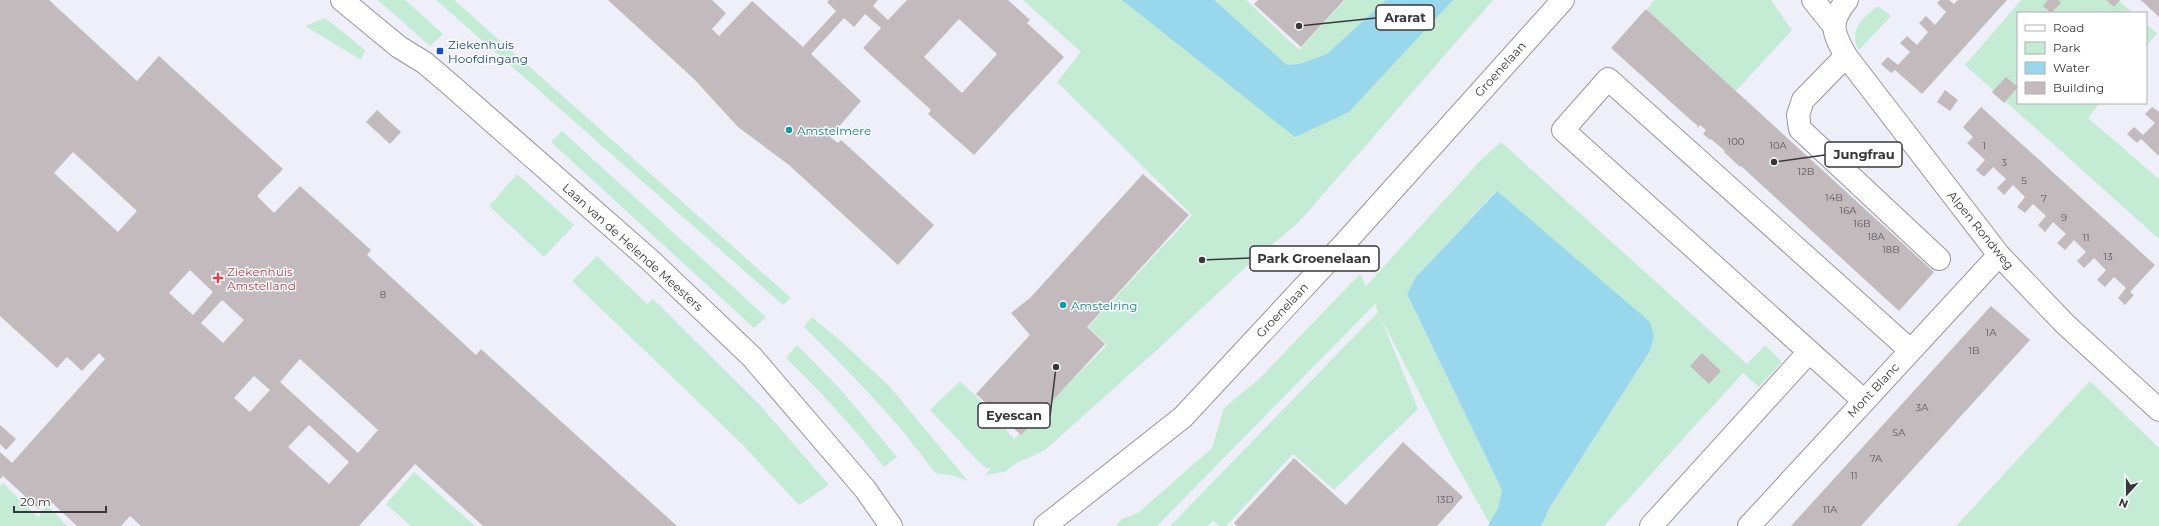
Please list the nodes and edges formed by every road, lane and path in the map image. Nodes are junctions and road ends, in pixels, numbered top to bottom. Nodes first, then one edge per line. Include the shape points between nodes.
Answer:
1 (342, 0) edge
2 (1564, 0) edge
3 (1813, 0) edge
4 (1847, 0) edge
5 (1834, 26) junction
6 (1846, 56) junction
7 (1999, 255) junction
8 (1939, 259) dead end
9 (1910, 350) junction
10 (1809, 352) junction
11 (1864, 400) junction
12 (2159, 410) edge
13 (891, 526) edge
14 (1045, 526) edge
15 (1651, 526) edge
16 (1749, 526) edge

1 - 13 street, Laan van de Helende Meesters via 452,86 650,260 752,357 865,489
2 - 14 street, Groenelaan via 1183,417
3 - 5 street, Alpen Rondweg
4 - 5 street via 1837,12
5 - 6 street, Alpen Rondweg via 1834,35
6 - 7 street, Alpen Rondweg
6 - 8 street via 1803,100 1798,115 1800,129
7 - 9 street, Mont Blanc
7 - 12 street, Alpen Rondweg via 2065,324
9 - 10 street via 1608,79 1563,130
9 - 11 street, Mont Blanc
10 - 11 street
10 - 15 street
11 - 16 street, Mont Blanc

